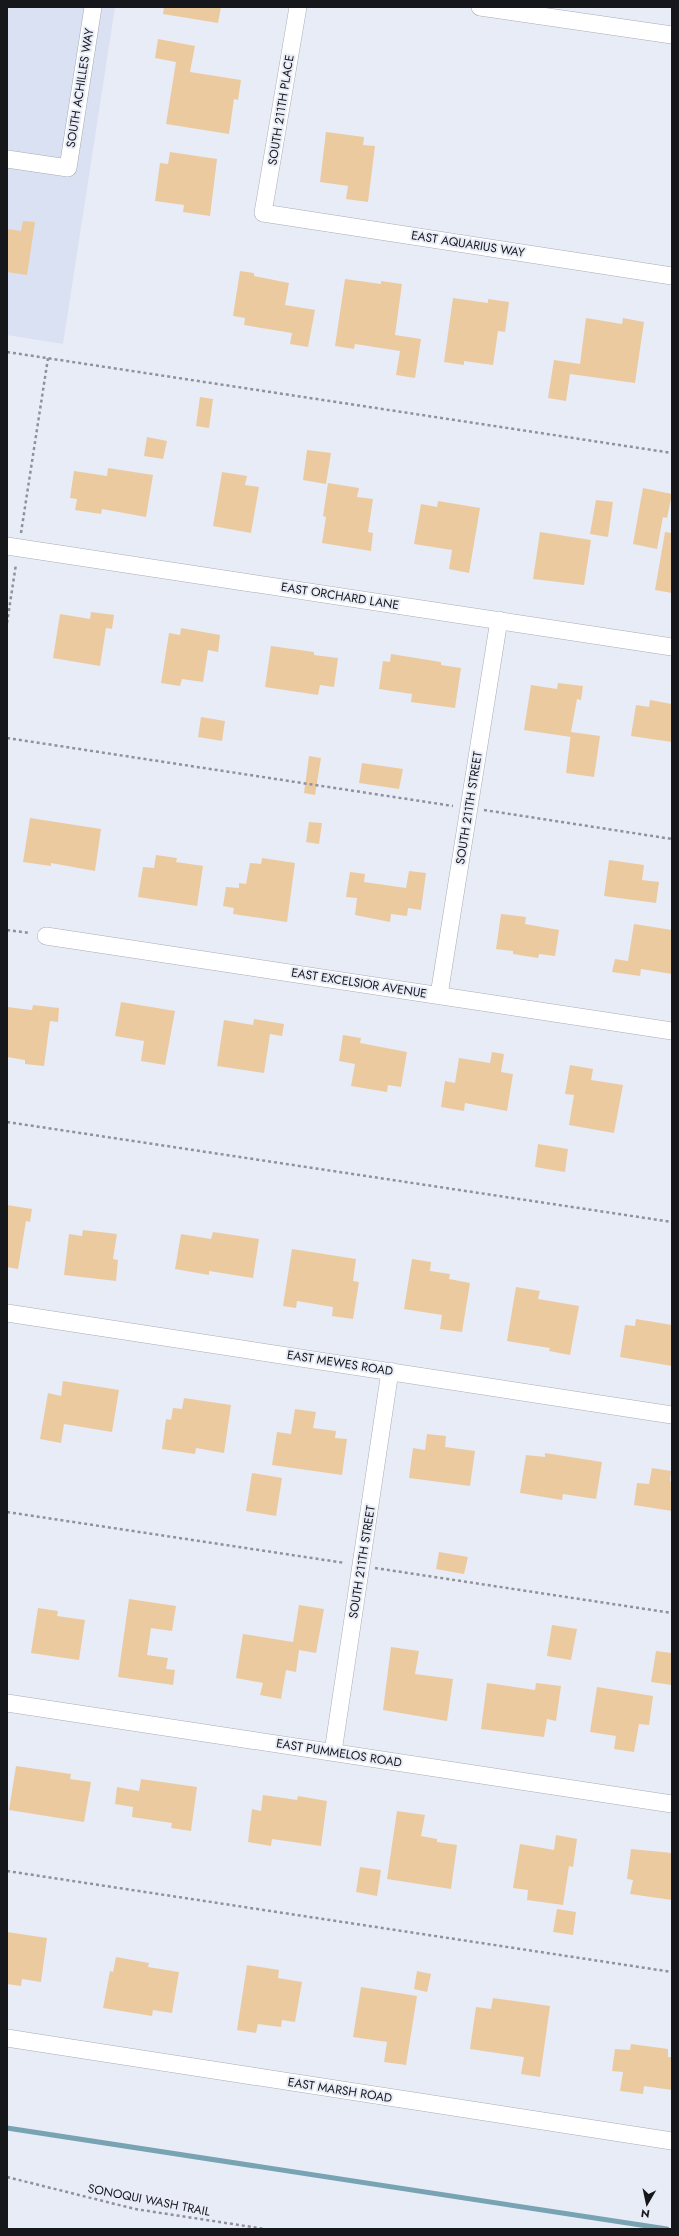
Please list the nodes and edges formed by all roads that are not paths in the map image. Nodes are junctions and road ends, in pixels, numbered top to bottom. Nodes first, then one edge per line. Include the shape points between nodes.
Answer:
1 (93, 7) edge
2 (298, 7) edge
3 (480, 7) edge
4 (672, 35) edge
5 (7, 159) edge
6 (264, 212) joint
7 (672, 276) edge
8 (13, 547) edge
9 (499, 620) junction
10 (672, 647) edge
11 (46, 936) road end
12 (440, 996) junction
13 (672, 1030) edge
14 (7, 1313) edge
15 (390, 1371) junction
16 (672, 1415) edge
17 (7, 1703) edge
18 (333, 1752) junction
19 (672, 1804) edge
20 (7, 2038) edge
21 (672, 2141) edge

1 - 5 street, SOUTH ACHILLES WAY via 68,168
2 - 6 street, SOUTH 211TH PLACE
3 - 4 street
6 - 7 street, EAST AQUARIUS WAY
8 - 9 street, EAST ORCHARD LANE
9 - 10 street, EAST ORCHARD LANE
9 - 12 street, SOUTH 211TH STREET
11 - 12 street, EAST EXCELSIOR AVENUE
12 - 13 street, EAST EXCELSIOR AVENUE
14 - 15 street, EAST MEWES ROAD
15 - 16 street, EAST MEWES ROAD
15 - 18 street, SOUTH 211TH STREET
17 - 18 street, EAST PUMMELOS ROAD
18 - 19 street, EAST PUMMELOS ROAD
20 - 21 street, EAST MARSH ROAD

